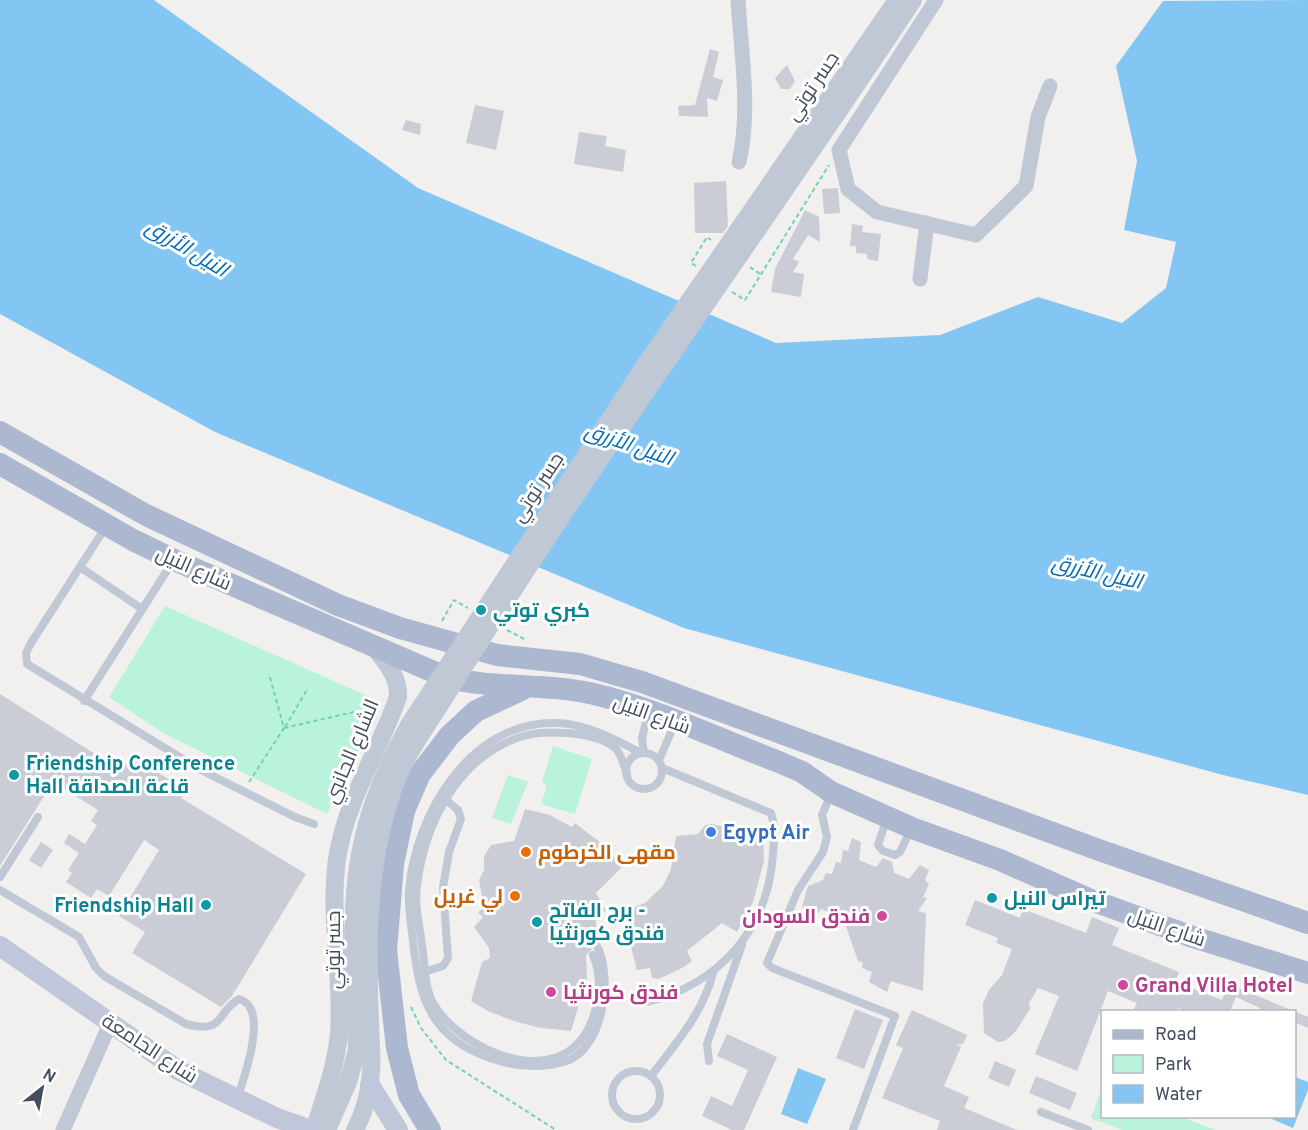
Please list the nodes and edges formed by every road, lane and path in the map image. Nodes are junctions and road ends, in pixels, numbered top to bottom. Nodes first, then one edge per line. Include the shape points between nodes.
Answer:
1 (738, 0) edge
2 (897, 0) edge
3 (913, 0) edge
4 (936, 0) edge
5 (1050, 86) dead end
6 (839, 150) junction
7 (739, 162) dead end
8 (927, 223) junction
9 (707, 237) dead end
10 (697, 267) dead end
11 (920, 279) dead end
12 (729, 291) dead end
13 (0, 432) edge
14 (4, 469) edge
15 (146, 515) junction
16 (107, 526) junction
17 (133, 540) junction
18 (174, 560) junction
19 (80, 567) junction
20 (142, 609) junction
21 (470, 610) dead end
22 (443, 621) dead end
23 (498, 626) dead end
24 (532, 643) dead end
25 (373, 645) junction
26 (269, 674) dead end
27 (531, 685) junction
28 (308, 688) dead end
29 (84, 701) junction
30 (649, 711) junction
31 (354, 712) dead end
32 (675, 722) junction
33 (284, 728) junction
34 (643, 753) junction
35 (658, 760) junction
36 (662, 768) junction
37 (627, 773) junction
38 (243, 791) junction
39 (831, 792) junction
40 (445, 799) junction
41 (887, 816) junction
42 (38, 817) dead end
43 (314, 824) dead end
44 (912, 828) junction
45 (0, 877) edge
46 (0, 890) edge
47 (1308, 923) edge
48 (596, 944) dead end
49 (742, 944) junction
50 (0, 946) edge
51 (593, 955) dead end
52 (421, 973) junction
53 (713, 973) junction
54 (1308, 973) edge
55 (647, 1002) dead end
56 (110, 1024) junction
57 (364, 1049) junction
58 (709, 1061) dead end
59 (401, 1062) junction
60 (651, 1076) junction
61 (371, 1077) junction
62 (237, 1100) junction
63 (1041, 1112) dead end
64 (63, 1130) edge
65 (312, 1130) edge
66 (327, 1130) edge
67 (355, 1130) edge
68 (398, 1130) edge
69 (430, 1130) edge
70 (853, 1130) edge
71 (1088, 1130) edge

1 - 7 street via 744,103
2 - 57 street, جسر توتي, bridge via 592,444 390,759 370,810 355,899
3 - 57 street, جسر توتي, bridge via 825,134 604,451 407,759 389,801 373,865
4 - 6 street
5 - 8 street via 1038,117 1026,186 976,235
6 - 8 street via 848,189 877,212
6 - 12 path via 745,300
8 - 11 street
9 - 10 path via 691,263
13 - 15 main road, شارع النيل
14 - 16 main road, شارع النيل
15 - 17 main road
15 - 47 main road, شارع النيل via 338,605 400,628 497,655 580,664 642,682
16 - 17 main road, شارع النيل
16 - 19 lane
17 - 18 main road, شارع النيل
18 - 20 lane
18 - 25 main road, شارع النيل
19 - 20 lane
19 - 29 lane via 26,653 27,664
20 - 29 lane
21 - 22 path via 454,600
23 - 24 path
25 - 27 main road, شارع النيل via 448,678 491,685
25 - 65 street, الشارع الجانبي via 395,675 398,697 354,793 343,830 337,861 335,914 339,1032 330,1081
26 - 33 path
27 - 30 main road, شارع النيل via 593,694
27 - 59 main road via 476,711 450,735 420,774 405,811 393,864 387,950
28 - 33 path
29 - 38 lane
30 - 32 main road, شارع النيل
30 - 34 lane via 642,738
31 - 33 path
32 - 35 lane
32 - 39 main road, شارع النيل via 802,772
33 - 38 path
34 - 35 lane
34 - 37 lane via 630,760
34 - 52 lane via 584,728 547,723 520,728 496,739 459,770 434,805 414,862 410,907
35 - 36 lane
36 - 37 lane via 659,782 647,789 634,785
36 - 49 lane via 771,813 776,836 771,874
37 - 40 lane via 619,752 609,744 568,732 540,732 498,746
38 - 43 lane
39 - 41 main road, شارع النيل
39 - 70 lane via 822,815 827,837 823,852 798,890 767,963 895,1016
40 - 52 lane via 430,829 416,888
40 - 52 lane via 458,810 461,819 443,887 449,953 443,966
41 - 44 main road, شارع النيل
41 - 44 lane via 878,845 887,853 900,852
42 - 45 lane
44 - 54 main road, شارع النيل via 1190,936
46 - 62 lane via 79,937 104,976 186,1024 201,1028 214,1025 233,1003 245,1001 251,1008 252,1050
48 - 52 lane via 603,965 599,1024 582,1051 570,1060 550,1065 511,1065 471,1050 432,1015 419,990
49 - 53 lane
49 - 58 lane via 707,1044
50 - 56 main road, شارع الجامعة
51 - 52 lane via 598,986 591,1022 577,1044 547,1059 504,1057 465,1037 434,1005
53 - 55 lane via 688,988
53 - 60 lane via 707,996 688,1029
56 - 62 main road, شارع الجامعة via 178,1070
56 - 64 street
57 - 61 street
57 - 66 street
59 - 61 street
59 - 69 main road via 409,1095
60 - 60 lane via 660,1091 657,1109 642,1119 624,1117 612,1104 612,1086 618,1078 634,1071
61 - 67 street
61 - 68 main road
62 - 65 main road, شارع الجامعة
63 - 71 lane

